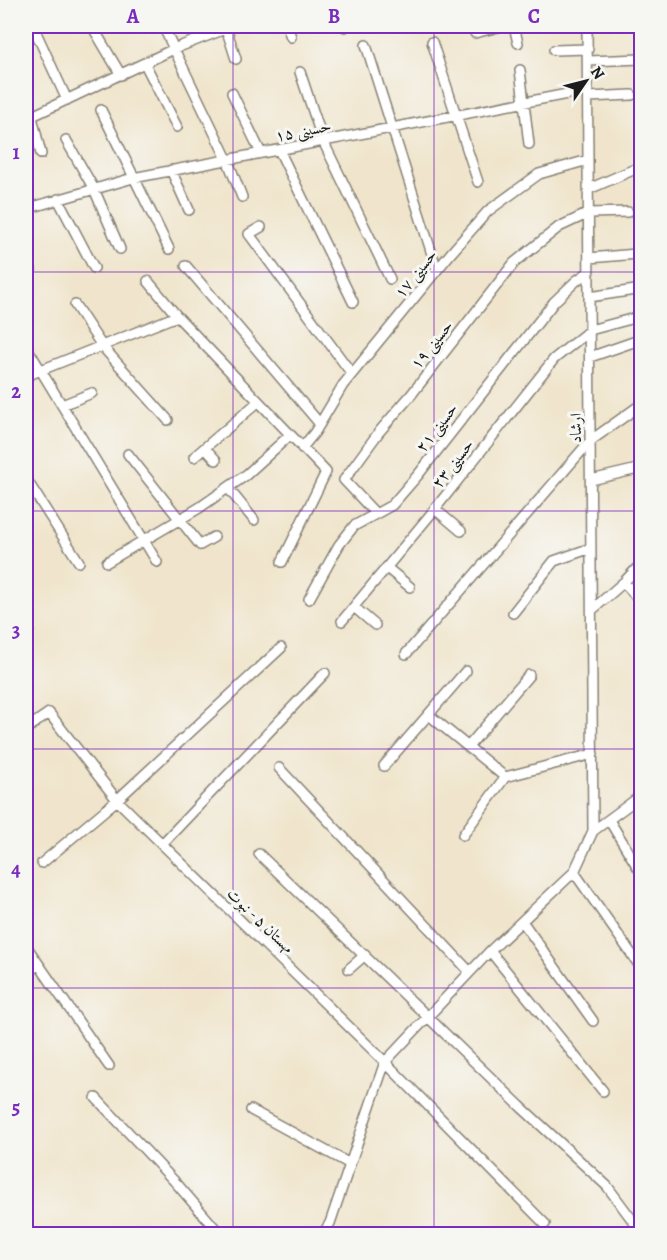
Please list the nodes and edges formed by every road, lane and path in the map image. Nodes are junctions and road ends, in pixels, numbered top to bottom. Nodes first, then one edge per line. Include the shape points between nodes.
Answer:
1 (33, 26) edge
2 (92, 26) edge
3 (163, 26) edge
4 (287, 26) edge
5 (502, 26) edge
6 (514, 26) edge
7 (587, 26) edge
8 (230, 27) edge
9 (475, 33) dead end
10 (291, 37) dead end
11 (432, 42) dead end
12 (518, 43) dead end
13 (366, 45) dead end
14 (176, 48) junction
15 (588, 49) junction
16 (555, 50) dead end
17 (236, 59) dead end
18 (642, 59) edge
19 (588, 61) junction
20 (145, 64) junction
21 (520, 70) dead end
22 (300, 72) dead end
23 (121, 75) junction
24 (232, 93) dead end
25 (588, 94) junction
26 (632, 94) dead end
27 (67, 100) junction
28 (26, 103) edge
29 (524, 103) junction
30 (101, 110) dead end
31 (457, 116) junction
32 (29, 118) edge
33 (177, 127) dead end
34 (393, 128) junction
35 (66, 140) dead end
36 (323, 141) junction
37 (529, 144) dead end
38 (279, 150) junction
39 (261, 153) junction
40 (41, 154) dead end
41 (227, 159) junction
42 (588, 160) junction
43 (642, 166) edge
44 (171, 170) junction
45 (132, 178) junction
46 (478, 182) dead end
47 (94, 189) junction
48 (589, 189) junction
49 (242, 197) dead end
50 (58, 199) junction
51 (26, 209) edge
52 (189, 210) dead end
53 (628, 212) dead end
54 (589, 213) junction
55 (261, 227) dead end
56 (120, 249) dead end
57 (169, 249) dead end
58 (637, 254) dead end
59 (26, 257) edge
60 (589, 258) junction
61 (186, 266) dead end
62 (94, 268) dead end
63 (31, 270) dead end
64 (437, 270) junction
65 (589, 272) junction
66 (390, 279) dead end
67 (148, 281) dead end
68 (642, 289) edge
69 (589, 297) junction
70 (353, 302) dead end
71 (75, 305) dead end
72 (177, 316) junction
73 (642, 316) edge
74 (590, 330) junction
75 (642, 339) edge
76 (26, 346) edge
77 (102, 346) junction
78 (590, 357) junction
79 (41, 369) junction
80 (352, 374) junction
81 (26, 376) edge
82 (92, 393) dead end
83 (258, 402) junction
84 (642, 404) edge
85 (62, 405) junction
86 (168, 420) dead end
87 (320, 424) junction
88 (290, 435) junction
89 (590, 441) junction
90 (205, 448) junction
91 (302, 448) junction
92 (128, 454) dead end
93 (194, 457) dead end
94 (216, 460) dead end
95 (642, 468) edge
96 (26, 478) edge
97 (591, 480) junction
98 (228, 488) junction
99 (435, 509) junction
100 (375, 513) junction
101 (179, 520) junction
102 (254, 520) dead end
103 (461, 531) dead end
104 (214, 537) dead end
105 (143, 542) junction
106 (591, 548) junction
107 (79, 562) dead end
108 (106, 562) dead end
109 (157, 562) dead end
110 (282, 562) dead end
111 (642, 563) edge
112 (387, 568) junction
113 (624, 582) junction
114 (410, 586) dead end
115 (309, 599) dead end
116 (642, 604) edge
117 (354, 607) junction
118 (592, 610) junction
119 (513, 613) dead end
120 (342, 621) dead end
121 (375, 625) dead end
122 (281, 648) dead end
123 (406, 654) dead end
124 (466, 671) dead end
125 (325, 673) dead end
126 (529, 675) dead end
127 (429, 715) junction
128 (26, 729) edge
129 (468, 747) junction
130 (593, 754) junction
131 (384, 766) dead end
132 (279, 768) dead end
133 (506, 777) junction
134 (642, 795) edge
135 (117, 800) junction
136 (609, 820) junction
137 (593, 831) junction
138 (463, 835) dead end
139 (162, 844) junction
140 (258, 854) dead end
141 (42, 863) dead end
142 (574, 872) junction
143 (642, 874) edge
144 (522, 921) junction
145 (26, 946) edge
146 (490, 951) junction
147 (365, 955) junction
148 (38, 965) junction
149 (349, 969) dead end
150 (642, 969) edge
151 (470, 972) junction
152 (26, 973) edge
153 (429, 1016) junction
154 (593, 1021) dead end
155 (385, 1062) junction
156 (109, 1066) dead end
157 (603, 1091) dead end
158 (96, 1098) dead end
159 (251, 1110) dead end
160 (350, 1164) junction
161 (545, 1224) dead end
162 (642, 1233) edge
163 (220, 1234) edge
164 (323, 1234) edge

1 - 27 street
2 - 23 street
3 - 14 street
4 - 10 street
5 - 9 street
6 - 12 street
7 - 15 street, ارشاد
8 - 14 street
8 - 17 street
11 - 31 street
13 - 34 street
14 - 20 street
14 - 41 street
15 - 16 street
15 - 19 street, ارشاد
18 - 19 street
19 - 25 street, ارشاد
20 - 23 street
20 - 33 street
21 - 29 street
22 - 36 street
23 - 27 street
24 - 39 street
25 - 26 street, حسینی ۱۵
25 - 29 street, حسینی ۱۵
25 - 42 street, ارشاد
27 - 32 street
28 - 32 street
29 - 31 street, حسینی ۱۵
29 - 37 street
30 - 45 street
31 - 34 street, حسینی ۱۵
31 - 46 street
32 - 40 street
34 - 36 street, حسینی ۱۵
34 - 64 street
35 - 47 street
36 - 38 street, حسینی ۱۵
36 - 66 street
38 - 39 street, حسینی ۱۵
38 - 70 street
39 - 41 street, حسینی ۱۵
41 - 44 street, حسینی ۱۵
41 - 49 street
42 - 48 street, ارشاد
42 - 64 street, حسینی ۱۷ via 539,174 488,212
43 - 48 street
44 - 45 street, حسینی ۱۵
44 - 52 street
45 - 47 street, حسینی ۱۵
45 - 57 street
47 - 50 street, حسینی ۱۵
47 - 56 street
48 - 54 street, ارشاد
50 - 51 street, حسینی ۱۵
50 - 62 street
53 - 54 street
54 - 60 street, ارشاد
54 - 100 street, حسینی ۱۹ via 559,227 514,263 344,480
55 - 80 street via 249,234
58 - 60 street
59 - 63 street
60 - 65 street, ارشاد
61 - 87 street
64 - 80 street, حسینی ۱۷
65 - 69 street, ارشاد
65 - 100 street, حسینی ۲۱ via 554,303 417,476 392,504
67 - 72 street
68 - 69 street
69 - 74 street, ارشاد
71 - 77 street
72 - 77 street
72 - 83 street
73 - 74 street
74 - 78 street, ارشاد
74 - 99 street, حسینی ۲۳ via 554,359
75 - 78 street
76 - 79 street
77 - 79 street
77 - 86 street
78 - 89 street, ارشاد
79 - 81 street
79 - 85 street
80 - 87 street, حسینی ۱۷
82 - 85 street
83 - 88 street
83 - 90 street
84 - 89 street
85 - 105 street
87 - 91 street, حسینی ۱۷
88 - 91 street
88 - 98 street
89 - 97 street, ارشاد
89 - 123 street
90 - 93 street
90 - 94 street
91 - 110 street via 326,472
92 - 101 street
95 - 97 street
96 - 107 street
97 - 106 street, ارشاد
98 - 101 street
98 - 102 street
99 - 103 street
99 - 112 street, حسینی ۲۳
100 - 115 street, حسینی ۲۱ via 354,526 339,545
101 - 104 street via 200,545
101 - 105 street
105 - 108 street
105 - 109 street
106 - 118 street, ارشاد
106 - 119 street via 554,561
111 - 113 street
112 - 114 street
112 - 117 street, حسینی ۲۳
113 - 116 street
113 - 118 street
117 - 120 street, حسینی ۲۳
117 - 121 street
118 - 130 street, ارشاد
122 - 135 street
124 - 127 street
125 - 139 street
126 - 129 street
127 - 129 street
127 - 131 street
128 - 135 street, مهستان ۵ - نبوت via 49,713
129 - 133 street
130 - 133 street
130 - 137 street, ارشاد
132 - 151 street
133 - 138 street
134 - 136 street
135 - 139 street, مهستان ۵ - نبوت
135 - 141 street
136 - 137 street
136 - 143 street
137 - 142 street
139 - 155 street, مهستان ۵ - نبوت
140 - 147 street
142 - 144 street
142 - 150 street
144 - 146 street
144 - 154 street
145 - 148 street
146 - 151 street
146 - 157 street
147 - 149 street
147 - 153 street
148 - 152 street
148 - 156 street
151 - 153 street
153 - 155 street
153 - 162 street via 607,1186
155 - 160 street
155 - 161 street, مهستان ۵ - نبوت
158 - 163 street
159 - 160 street
160 - 164 street

